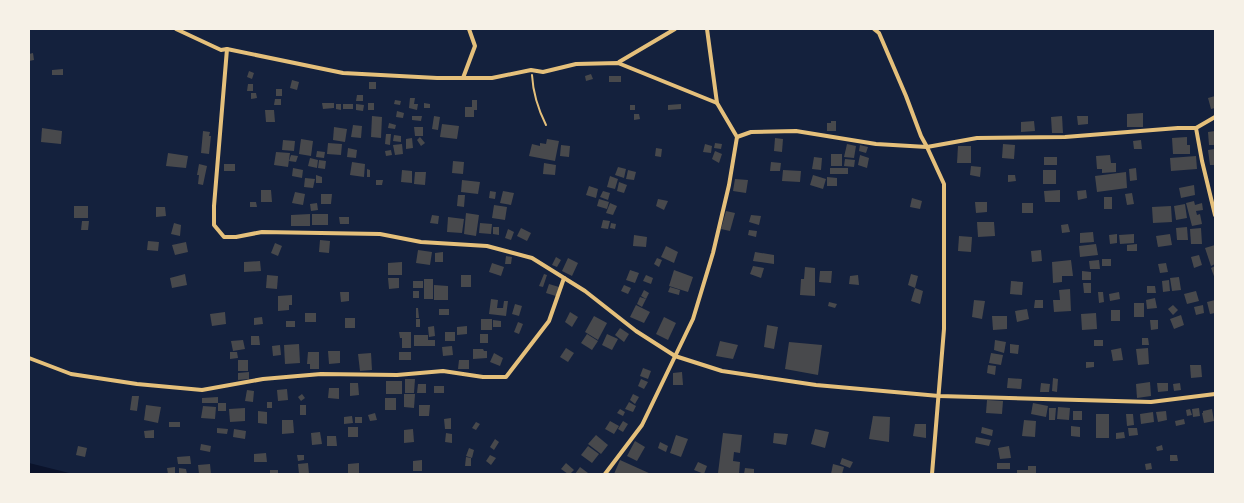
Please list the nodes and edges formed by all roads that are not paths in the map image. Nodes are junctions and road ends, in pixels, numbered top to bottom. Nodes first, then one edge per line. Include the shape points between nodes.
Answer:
1 (176, 29) edge
2 (469, 29) edge
3 (675, 29) edge
4 (707, 29) edge
5 (874, 29) edge
6 (227, 49) junction
7 (618, 62) junction
8 (463, 78) junction
9 (717, 103) junction
10 (1215, 117) edge
11 (1196, 128) junction
12 (737, 137) junction
13 (927, 147) junction
14 (1215, 215) edge
15 (564, 278) junction
16 (675, 356) junction
17 (29, 358) edge
18 (1215, 394) edge
19 (939, 396) junction
20 (605, 474) edge
21 (932, 474) edge

1 - 6 street via 221,50
2 - 8 street via 475,46
3 - 7 street
4 - 9 street
5 - 13 street
6 - 8 street via 342,73
6 - 15 street via 214,206 214,225 224,237 262,232 380,234 421,242 487,246 532,258
7 - 8 street via 576,64 492,78
7 - 9 street
9 - 12 street
10 - 11 street
11 - 13 street via 1065,138 977,138
11 - 14 street
12 - 13 street via 751,132 796,131 876,144
12 - 16 street via 713,253 694,319
13 - 19 street via 944,184 944,329
15 - 16 street
15 - 17 street via 549,320 506,377 443,371 397,375 321,374 263,379 202,390 71,374
16 - 19 street via 722,371 807,384
16 - 20 street via 642,425
18 - 19 street via 1151,402
19 - 21 street

